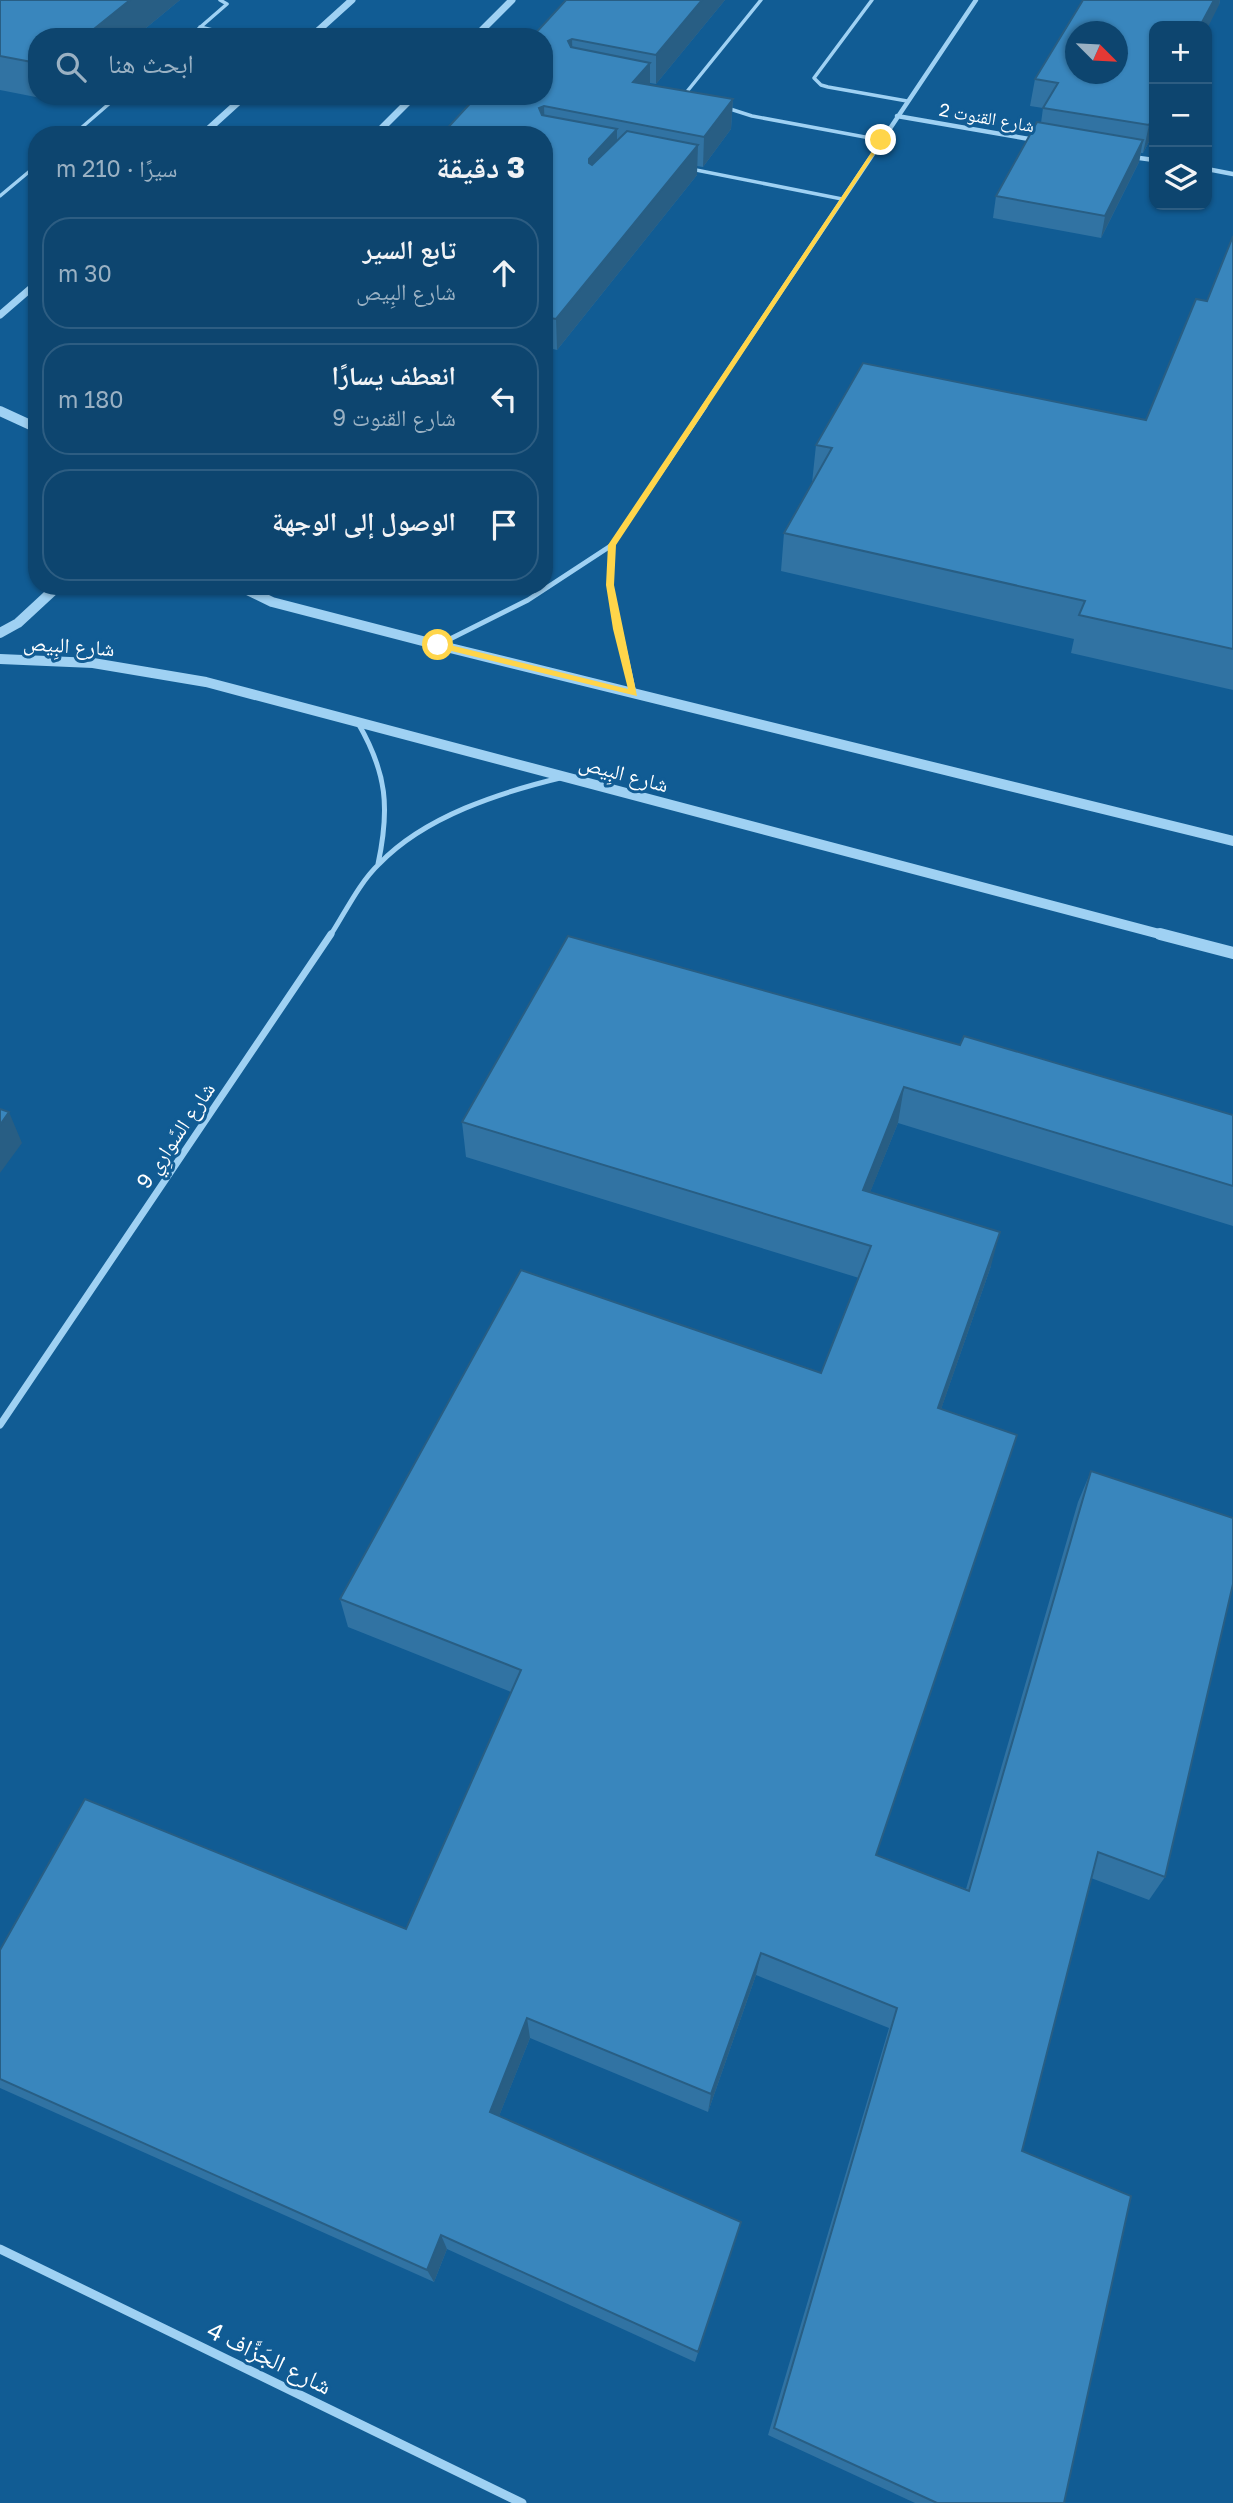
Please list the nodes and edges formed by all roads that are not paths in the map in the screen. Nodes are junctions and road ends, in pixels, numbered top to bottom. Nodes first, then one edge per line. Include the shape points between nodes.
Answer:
1 (220, 0) edge
2 (352, 0) edge
3 (512, 0) edge
4 (761, 0) edge
5 (872, 0) edge
6 (976, 0) edge
7 (200, 27) joint
8 (204, 28) edge
9 (321, 28) edge
10 (484, 28) edge
11 (697, 97) edge
12 (907, 101) junction
13 (108, 105) edge
14 (235, 105) edge
15 (405, 105) edge
16 (719, 105) edge
17 (897, 116) junction
18 (83, 126) edge
19 (212, 126) edge
20 (384, 126) edge
21 (881, 140) junction
22 (1046, 142) edge
23 (1127, 156) edge
24 (1149, 159) edge
25 (690, 169) edge
26 (1212, 170) edge
27 (28, 173) edge
28 (1233, 174) edge
29 (0, 196) edge
30 (842, 199) junction
31 (28, 291) edge
32 (0, 315) edge
33 (0, 411) edge
34 (28, 424) edge
35 (612, 545) junction
36 (553, 587) edge
37 (48, 595) edge
38 (258, 595) edge
39 (539, 595) edge
40 (0, 633) edge
41 (438, 645) junction
42 (0, 659) edge
43 (634, 694) junction
44 (358, 723) junction
45 (564, 777) junction
46 (1233, 841) edge
47 (378, 864) junction
48 (1233, 953) edge
49 (0, 1425) edge
50 (0, 2249) edge
51 (522, 2503) edge

1 - 7 lane via 228,4
2 - 9 street
3 - 10 street
4 - 11 lane via 685,94
5 - 12 lane via 814,78 828,87
6 - 12 street
7 - 8 lane
12 - 17 street
13 - 18 lane
14 - 19 street
15 - 20 street
16 - 21 lane via 752,116
17 - 21 street
17 - 22 street, شارع القنوت 2
21 - 30 street
23 - 24 street
25 - 30 lane
26 - 28 street
27 - 29 lane
30 - 35 street
31 - 32 street
33 - 34 street
35 - 36 street
35 - 43 street via 610,585
37 - 40 street
38 - 41 street
39 - 41 street
41 - 43 street
42 - 44 street, شارع البِيص via 93,663 206,682
43 - 46 street
44 - 45 street, شارع البِيص
44 - 47 street, شارع السَّوارِي 9 via 384,775 387,814
45 - 47 street, شارع السَّوارِي 9 via 522,786 443,817
45 - 48 street, شارع البِيص
47 - 49 street, شارع السَّوارِي 9
50 - 51 street, شارع الجَزَّاف 4

